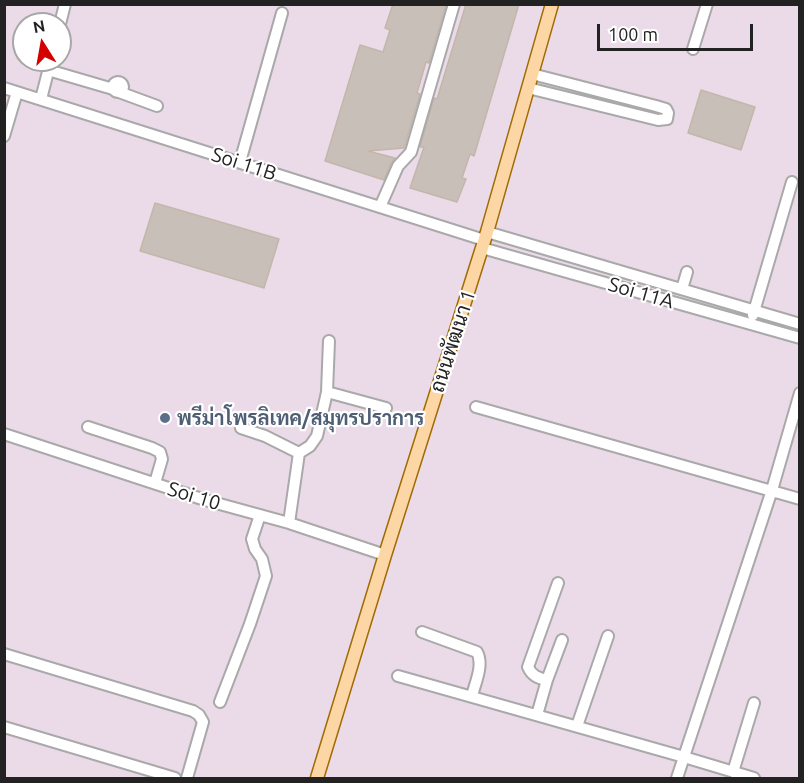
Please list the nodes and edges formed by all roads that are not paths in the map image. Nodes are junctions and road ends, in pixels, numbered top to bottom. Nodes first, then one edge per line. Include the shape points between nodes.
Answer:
1 (454, 4) edge
2 (552, 4) edge
3 (708, 4) edge
4 (282, 13) dead end
5 (693, 49) dead end
6 (48, 72) edge
7 (68, 72) edge
8 (532, 74) junction
9 (4, 88) edge
10 (528, 88) junction
11 (17, 92) junction
12 (41, 99) junction
13 (157, 106) dead end
14 (4, 136) edge
15 (240, 162) junction
16 (792, 182) dead end
17 (380, 207) junction
18 (485, 240) junction
19 (687, 272) dead end
20 (661, 283) junction
21 (682, 290) junction
22 (656, 297) junction
23 (729, 303) junction
24 (754, 311) junction
25 (724, 317) junction
26 (750, 324) junction
27 (800, 324) edge
28 (800, 338) edge
29 (329, 341) dead end
30 (327, 392) junction
31 (800, 393) edge
32 (476, 407) dead end
33 (386, 408) dead end
34 (88, 427) dead end
35 (241, 428) dead end
36 (4, 434) edge
37 (299, 453) junction
38 (155, 483) junction
39 (772, 490) junction
40 (800, 499) edge
41 (260, 515) junction
42 (289, 523) junction
43 (385, 555) junction
44 (558, 583) dead end
45 (422, 632) dead end
46 (608, 636) dead end
47 (562, 640) dead end
48 (4, 654) edge
49 (398, 676) dead end
50 (547, 680) junction
51 (472, 696) junction
52 (220, 702) dead end
53 (754, 703) dead end
54 (537, 715) junction
55 (577, 726) junction
56 (4, 727) edge
57 (684, 757) junction
58 (733, 772) junction
59 (175, 778) edge
60 (187, 778) edge
61 (317, 778) edge
62 (677, 778) edge
63 (754, 778) edge

1 - 17 street via 411,152 398,166
2 - 8 main road, ถนนพัฒนา 1
3 - 5 street
4 - 15 street
6 - 12 street
7 - 13 street
8 - 10 main road, ถนนพัฒนา 1
8 - 10 street via 656,106 666,110 667,119
9 - 11 street, Soi 11B
10 - 18 main road, ถนนพัฒนา 1
11 - 12 street, Soi 11B
11 - 14 street
12 - 15 street, Soi 11B
15 - 17 street, Soi 11B
16 - 24 street
17 - 18 street, Soi 11B
18 - 20 street
18 - 22 street, Soi 11A
18 - 43 main road, ถนนพัฒนา 1
19 - 21 street
20 - 21 street
20 - 22 street
21 - 23 street
22 - 25 street, Soi 11A
23 - 24 street
23 - 25 street
24 - 26 street
24 - 27 street
25 - 26 street, Soi 11A
26 - 28 street, Soi 11A
29 - 30 street
30 - 33 street
30 - 37 street via 317,436
31 - 39 street
32 - 39 street
34 - 38 street via 160,452 162,459
35 - 37 street
36 - 38 street, Soi 10
37 - 42 street
38 - 41 street, Soi 10
39 - 40 street
39 - 57 street
41 - 42 street, Soi 10
41 - 52 street via 252,538 266,576
42 - 43 street, Soi 10
43 - 61 main road, ถนนพัฒนา 1
44 - 50 street via 528,668 536,677
45 - 51 street via 477,652 479,667
46 - 55 street
47 - 50 street
48 - 60 street via 199,715 203,722
49 - 51 street
50 - 54 street
51 - 54 street
53 - 58 street
54 - 55 street
55 - 57 street
56 - 59 street
57 - 58 street
57 - 62 street
58 - 63 street

